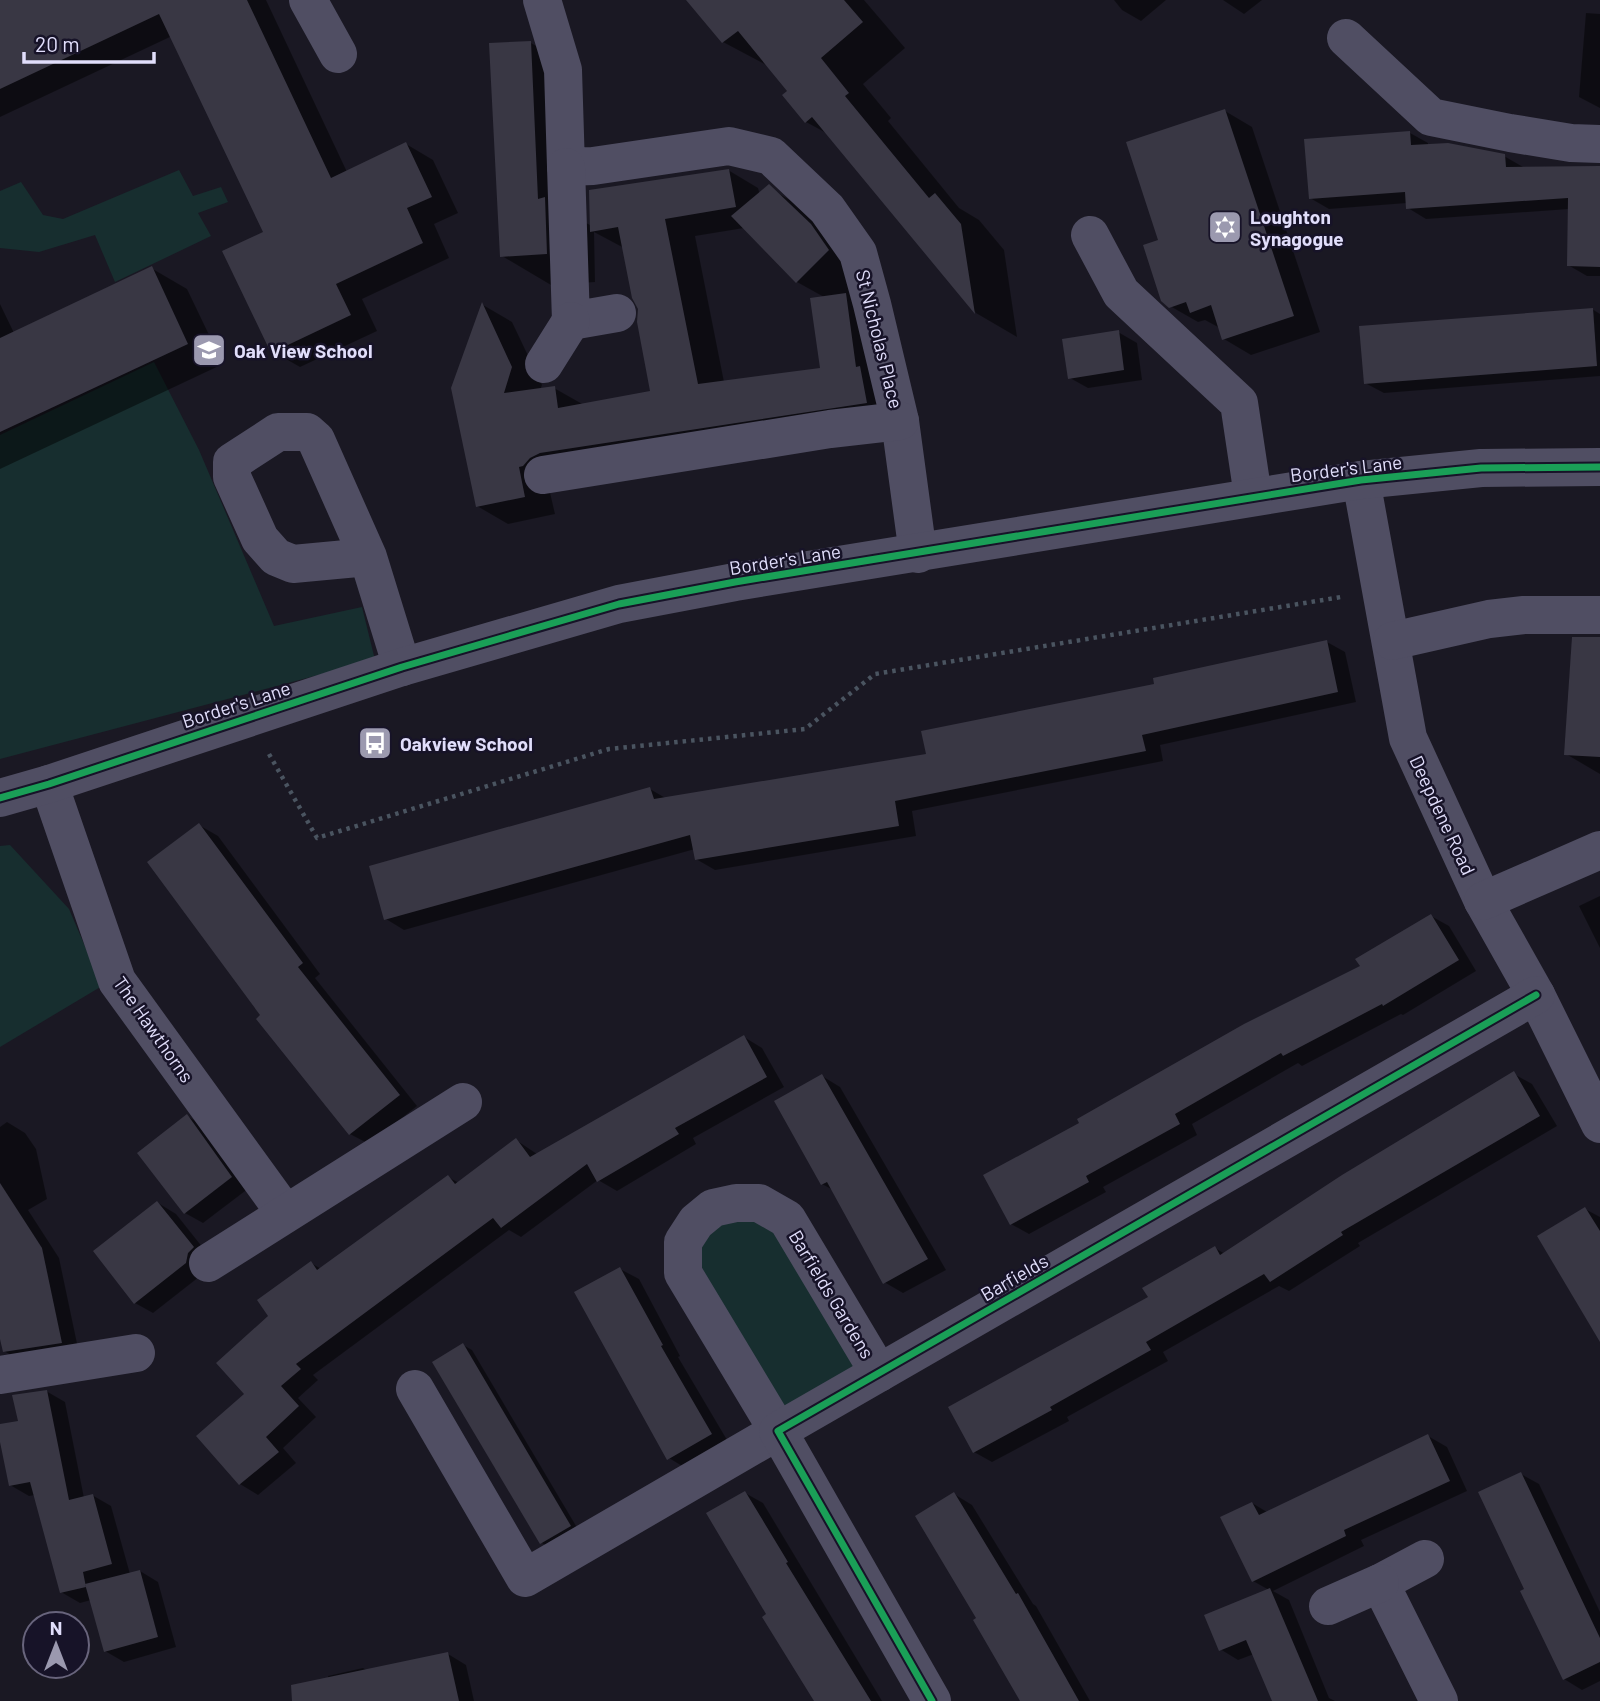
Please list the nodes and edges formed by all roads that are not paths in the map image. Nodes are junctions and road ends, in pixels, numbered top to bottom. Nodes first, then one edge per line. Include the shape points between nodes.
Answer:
1 (309, 0) edge
2 (542, 0) edge
3 (1346, 38) dead end
4 (338, 54) dead end
5 (1600, 144) edge
6 (566, 167) junction
7 (1090, 235) dead end
8 (617, 313) dead end
9 (571, 321) junction
10 (544, 364) dead end
11 (900, 421) junction
12 (1600, 467) edge
13 (542, 475) dead end
14 (1361, 480) junction
15 (1253, 496) junction
16 (918, 554) junction
17 (368, 557) dead end
18 (1600, 615) edge
19 (1392, 641) junction
20 (402, 667) junction
21 (49, 784) junction
22 (0, 798) edge
23 (1600, 850) edge
24 (1483, 901) junction
25 (1536, 995) junction
26 (463, 1102) dead end
27 (1600, 1124) edge
28 (285, 1213) junction
29 (208, 1263) dead end
30 (136, 1353) dead end
31 (879, 1373) junction
32 (0, 1375) edge
33 (415, 1389) dead end
34 (778, 1431) junction
35 (1425, 1559) dead end
36 (1380, 1583) junction
37 (1328, 1606) dead end
38 (932, 1701) edge
39 (1439, 1701) edge

1 - 4 street
2 - 6 street via 563,70
3 - 5 street via 1431,117 1571,143
6 - 9 street
6 - 11 street, St Nicholas Place via 729,145 771,156 827,209 858,253
7 - 15 street via 1121,293 1239,403
8 - 9 street
9 - 10 street
11 - 13 street
11 - 16 street, St Nicholas Place
12 - 14 street, Border's Lane via 1481,468
14 - 15 street, Border's Lane
14 - 19 street, Deepdene Road
15 - 16 street, Border's Lane
16 - 20 street, Border's Lane via 619,604
17 - 20 street
18 - 19 street via 1489,619
19 - 24 street, Deepdene Road via 1408,738
20 - 21 street, Border's Lane
21 - 22 street, Border's Lane
21 - 28 street, The Hawthorns via 117,981
23 - 24 street
24 - 25 street, Deepdene Road
25 - 27 street, Deepdene Road
25 - 31 street, Barfields
26 - 28 street
28 - 29 street
30 - 32 street
31 - 34 street, Barfields
31 - 34 street, Barfields Gardens via 787,1219 759,1202 713,1208 696,1222 684,1242 683,1273
33 - 34 street, Barfields via 525,1577
34 - 38 street
35 - 36 street
36 - 37 street
36 - 39 street

